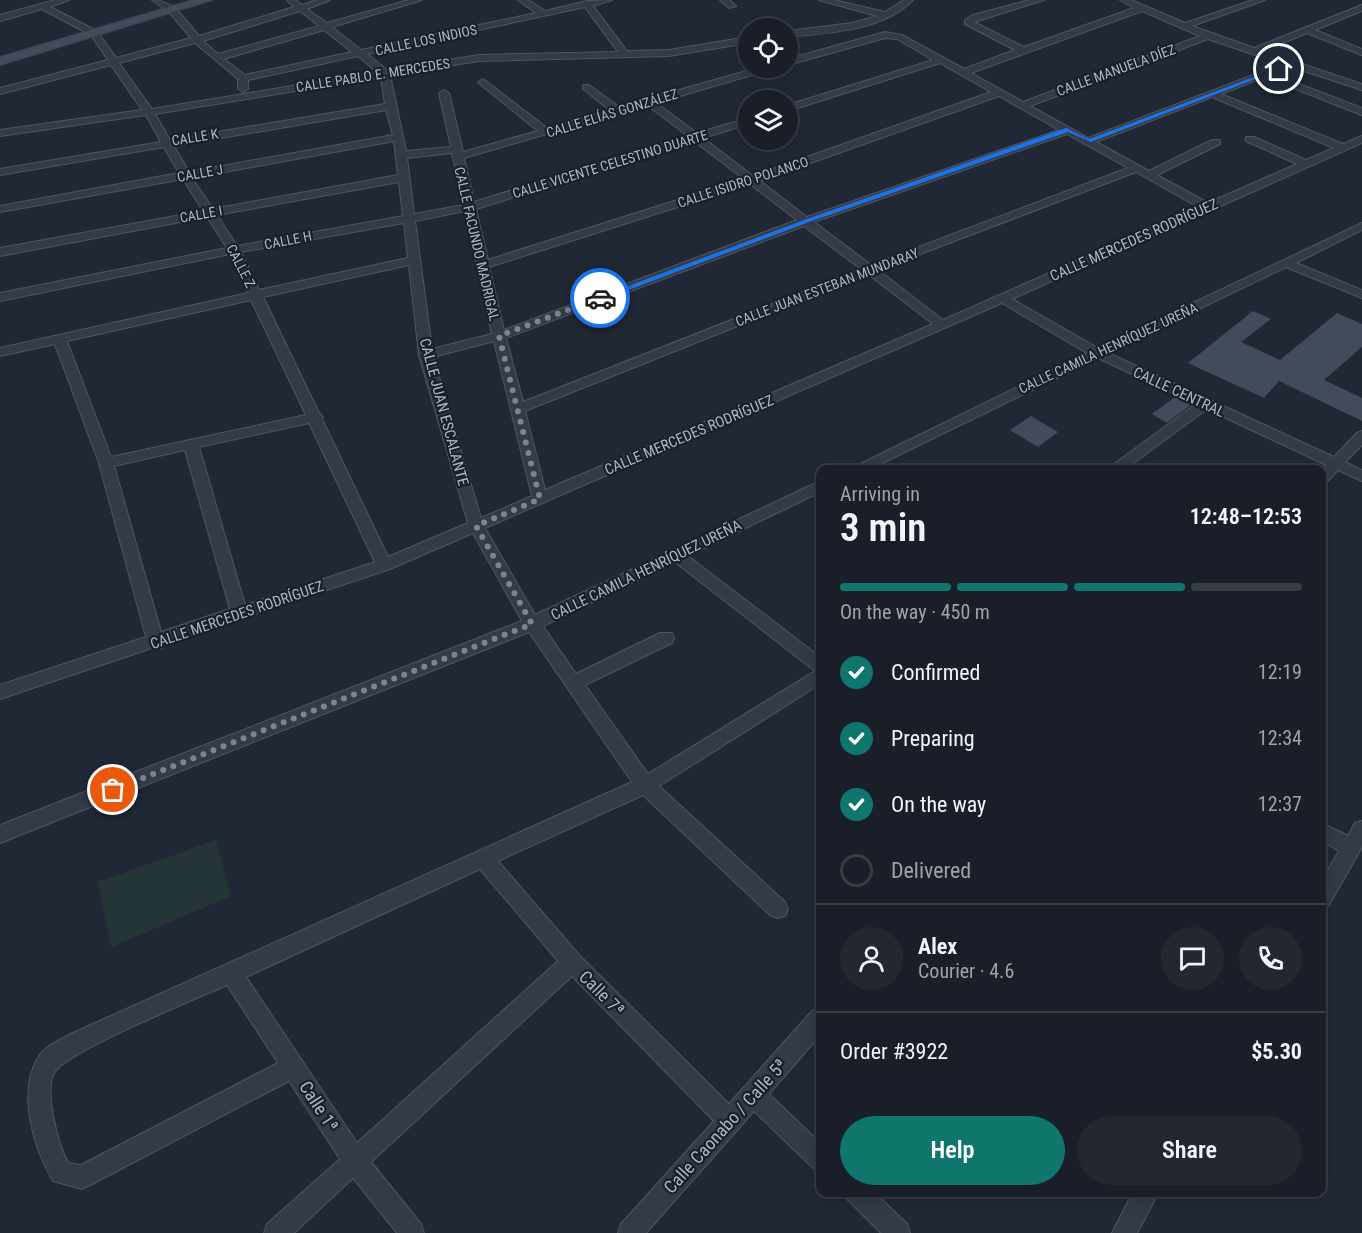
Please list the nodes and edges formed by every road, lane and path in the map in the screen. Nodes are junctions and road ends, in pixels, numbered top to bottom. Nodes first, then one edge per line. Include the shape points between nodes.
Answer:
1 (65, 0) edge
2 (156, 0) edge
3 (206, 0) edge
4 (291, 0) edge
5 (326, 0) edge
6 (418, 0) edge
7 (522, 0) edge
8 (608, 0) edge
9 (824, 0) edge
10 (909, 0) edge
11 (1007, 0) edge
12 (1040, 0) edge
13 (1124, 0) edge
14 (1261, 0) edge
15 (587, 4) junction
16 (1020, 6) junction
17 (44, 7) junction
18 (303, 8) junction
19 (1141, 8) junction
20 (1362, 9) edge
21 (173, 10) junction
22 (544, 14) junction
23 (885, 15) junction
24 (0, 18) edge
25 (1184, 26) junction
26 (326, 27) junction
27 (1306, 30) junction
28 (798, 32) edge
29 (94, 33) junction
30 (1208, 36) junction
31 (196, 40) junction
32 (738, 42) edge
33 (1022, 50) junction
34 (1255, 51) junction
35 (1362, 52) edge
36 (360, 54) junction
37 (625, 55) junction
38 (216, 58) junction
39 (798, 59) edge
40 (941, 60) junction
41 (0, 61) edge
42 (113, 63) junction
43 (1293, 63) junction
44 (964, 72) junction
45 (386, 73) junction
46 (1265, 74) junction
47 (738, 76) edge
48 (243, 78) junction
49 (483, 82) dead end
50 (586, 87) dead end
51 (1362, 87) edge
52 (0, 91) edge
53 (1001, 92) junction
54 (444, 93) dead end
55 (1212, 94) junction
56 (244, 96) junction
57 (648, 101) junction
58 (798, 105) edge
59 (1023, 105) junction
60 (390, 106) junction
61 (618, 111) junction
62 (149, 112) junction
63 (1362, 112) edge
64 (738, 124) edge
65 (1068, 130) junction
66 (0, 133) edge
67 (547, 133) junction
68 (399, 137) junction
69 (696, 138) junction
70 (1250, 139) dead end
71 (1362, 139) edge
72 (1089, 141) junction
73 (167, 142) junction
74 (1216, 142) dead end
75 (1344, 148) junction
76 (456, 154) junction
77 (402, 155) junction
78 (1306, 164) junction
79 (1137, 168) junction
80 (0, 172) edge
81 (1149, 175) junction
82 (186, 176) junction
83 (402, 178) junction
84 (752, 180) junction
85 (471, 207) junction
86 (1208, 208) junction
87 (0, 209) edge
88 (210, 212) junction
89 (407, 218) junction
90 (806, 221) junction
91 (1362, 226) edge
92 (234, 250) junction
93 (0, 252) edge
94 (413, 260) junction
95 (1286, 263) junction
96 (483, 265) junction
97 (871, 269) junction
98 (1362, 294) edge
99 (256, 295) junction
100 (0, 297) edge
101 (1002, 298) junction
102 (941, 324) junction
103 (499, 336) junction
104 (60, 340) junction
105 (0, 352) edge
106 (1097, 353) junction
107 (426, 355) junction
108 (1205, 404) junction
109 (518, 409) junction
110 (316, 417) junction
111 (1362, 436) edge
112 (191, 446) junction
113 (106, 463) junction
114 (1334, 464) junction
115 (865, 465) edge
116 (1120, 465) edge
117 (1326, 473) edge
118 (1362, 476) edge
119 (816, 488) edge
120 (540, 499) junction
121 (476, 526) junction
122 (676, 555) junction
123 (384, 565) junction
124 (240, 614) junction
125 (532, 624) junction
126 (666, 638) dead end
127 (156, 643) junction
128 (816, 663) edge
129 (816, 678) edge
130 (573, 683) junction
131 (0, 692) edge
132 (645, 785) junction
133 (1362, 829) edge
134 (1326, 833) edge
135 (0, 834) edge
136 (1351, 848) junction
137 (483, 858) junction
138 (1326, 890) edge
139 (778, 909) dead end
140 (572, 962) junction
141 (232, 974) junction
142 (816, 1023) edge
143 (293, 1067) junction
144 (752, 1093) junction
145 (729, 1120) junction
146 (816, 1155) edge
147 (355, 1161) junction
148 (861, 1197) edge
149 (1145, 1197) edge
150 (276, 1233) edge
151 (412, 1233) edge
152 (630, 1233) edge
153 (898, 1233) edge
154 (1124, 1233) edge

1 - 17 street
2 - 21 street
3 - 21 street
4 - 18 street
5 - 18 street
6 - 26 street
7 - 22 street
8 - 15 street, CALLE LOS INDIOS
9 - 23 street
10 - 23 street
11 - 16 street
12 - 16 street
13 - 19 street
14 - 25 street
15 - 22 street, CALLE LOS INDIOS
15 - 37 street
16 - 33 street via 968,22
17 - 24 street
17 - 29 street
18 - 26 street
18 - 31 street
19 - 25 street
19 - 33 street
20 - 27 street
21 - 29 street
21 - 31 street
22 - 36 street, CALLE LOS INDIOS
23 - 28 street
25 - 30 street
26 - 36 street
26 - 38 street
27 - 34 street
27 - 35 street
29 - 41 street
29 - 42 street, CALLE Z
30 - 34 street
30 - 59 street, CALLE MANUELA DÍEZ
31 - 38 street
31 - 42 street
32 - 37 street, CALLE PABLO E. MERCEDES via 669,53
33 - 44 street
34 - 43 street
36 - 45 street
36 - 48 street, CALLE LOS INDIOS
37 - 45 street, CALLE PABLO E. MERCEDES via 479,58
38 - 48 street
39 - 40 street via 885,35 900,37
40 - 44 street
40 - 58 street
42 - 52 street
42 - 62 street, CALLE Z
43 - 46 street
43 - 51 street
44 - 53 street
45 - 56 street, CALLE PABLO E. MERCEDES
45 - 60 street, CALLE JUAN ESCALANTE
46 - 55 street
46 - 63 street
47 - 57 street, CALLE ELÍAS GONZÁLEZ
48 - 56 street
49 - 67 street
50 - 61 street
53 - 59 street
53 - 84 street, CALLE ISIDRO POLANCO
54 - 76 street, CALLE FACUNDO MADRIGAL
55 - 72 street
55 - 75 street
56 - 62 street, CALLE PABLO E. MERCEDES
57 - 61 street, CALLE ELÍAS GONZÁLEZ
57 - 69 street
59 - 65 street
60 - 68 street, CALLE JUAN ESCALANTE
60 - 73 street, CALLE K
61 - 67 street, CALLE ELÍAS GONZÁLEZ
62 - 66 street, CALLE PABLO E. MERCEDES
62 - 73 street, CALLE Z
64 - 69 street, CALLE VICENTE CELESTINO DUARTE
65 - 72 street
65 - 90 street
67 - 76 street, CALLE ELÍAS GONZÁLEZ
68 - 77 street, CALLE JUAN ESCALANTE
68 - 82 street, CALLE J
69 - 84 street
69 - 85 street, CALLE VICENTE CELESTINO DUARTE
70 - 78 street
71 - 75 street, CALLE MERCEDES RODRÍGUEZ
72 - 79 street
73 - 80 street, CALLE K
73 - 82 street, CALLE Z
74 - 81 street
75 - 78 street, CALLE MERCEDES RODRÍGUEZ
76 - 77 street, CALLE ELÍAS GONZÁLEZ
76 - 85 street, CALLE FACUNDO MADRIGAL
77 - 83 street, CALLE JUAN ESCALANTE
78 - 86 street, CALLE MERCEDES RODRÍGUEZ
79 - 81 street
79 - 97 street, CALLE JUAN ESTEBAN MUNDARAY
81 - 86 street
82 - 87 street, CALLE J
82 - 88 street, CALLE Z
83 - 88 street, CALLE I
83 - 89 street, CALLE JUAN ESCALANTE
84 - 90 street
84 - 96 street, CALLE ISIDRO POLANCO
85 - 89 street, CALLE H
85 - 96 street, CALLE FACUNDO MADRIGAL
86 - 101 street, CALLE MERCEDES RODRÍGUEZ
88 - 92 street, CALLE Z
88 - 93 street, CALLE I
89 - 92 street, CALLE H
89 - 94 street, CALLE JUAN ESCALANTE
90 - 97 street
90 - 103 street
91 - 95 street, CALLE CAMILA HENRÍQUEZ UREÑA
92 - 99 street, CALLE Z
92 - 100 street, CALLE H
94 - 99 street
94 - 107 street, CALLE JUAN ESCALANTE
95 - 98 street
95 - 106 street, CALLE CAMILA HENRÍQUEZ UREÑA
96 - 103 street, CALLE FACUNDO MADRIGAL
97 - 102 street
97 - 109 street, CALLE JUAN ESTEBAN MUNDARAY
99 - 104 street
99 - 110 street, CALLE Z
101 - 102 street, CALLE MERCEDES RODRÍGUEZ
101 - 106 street, CALLE CENTRAL
102 - 120 street, CALLE MERCEDES RODRÍGUEZ
103 - 107 street
103 - 109 street, CALLE FACUNDO MADRIGAL
104 - 105 street
104 - 113 street
106 - 108 street, CALLE CENTRAL
106 - 115 street, CALLE CAMILA HENRÍQUEZ UREÑA
107 - 121 street, CALLE JUAN ESCALANTE
108 - 114 street, CALLE CENTRAL
108 - 116 street
109 - 120 street, CALLE FACUNDO MADRIGAL
110 - 112 street
110 - 123 street, CALLE Z
111 - 114 street
112 - 113 street
112 - 124 street
113 - 127 street
114 - 117 street
114 - 118 street, CALLE CENTRAL
119 - 122 street, CALLE CAMILA HENRÍQUEZ UREÑA
120 - 121 street, CALLE MERCEDES RODRÍGUEZ
121 - 123 street, CALLE MERCEDES RODRÍGUEZ
121 - 125 street, CALLE JUAN ESCALANTE
122 - 125 street, CALLE CAMILA HENRÍQUEZ UREÑA
122 - 128 street
123 - 124 street, CALLE MERCEDES RODRÍGUEZ
124 - 127 street, CALLE MERCEDES RODRÍGUEZ
125 - 130 street, CALLE JUAN ESCALANTE
125 - 135 street, CALLE CAMILA HENRÍQUEZ UREÑA
126 - 130 street
127 - 131 street, CALLE MERCEDES RODRÍGUEZ
129 - 132 street
130 - 132 street, CALLE JUAN ESCALANTE
132 - 137 street
132 - 139 street, CALLE JUAN ESCALANTE
133 - 136 street
134 - 136 street
136 - 138 street
137 - 140 street, Calle 7ª
137 - 141 street
140 - 145 street, Calle 7ª
140 - 147 street
141 - 143 street, Calle 1ª
141 - 143 street via 81,1041 46,1065 42,1077 42,1124 52,1161 61,1173 82,1177
142 - 144 street, Calle Caonabo / Calle 5ª
143 - 147 street, Calle 1ª
144 - 145 street, Calle Caonabo / Calle 5ª
144 - 146 street
145 - 152 street, Calle Caonabo / Calle 5ª
147 - 150 street
147 - 151 street, Calle 1ª
148 - 153 street
149 - 154 street

